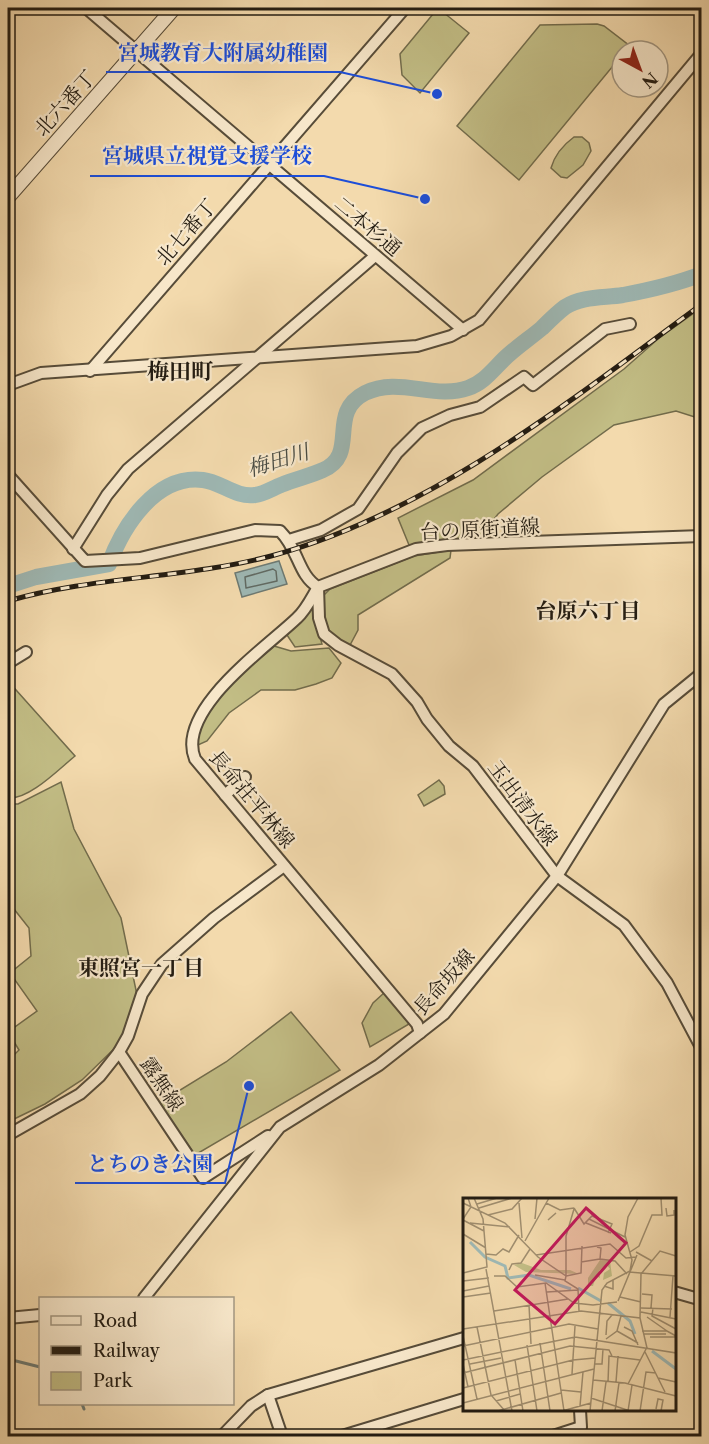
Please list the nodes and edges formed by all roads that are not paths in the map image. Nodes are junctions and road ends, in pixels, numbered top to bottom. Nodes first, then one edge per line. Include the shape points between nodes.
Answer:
1 (86, 8) edge
2 (174, 8) edge
3 (405, 8) edge
4 (136, 52) junction
5 (702, 53) edge
6 (270, 166) junction
7 (8, 196) edge
8 (375, 256) junction
9 (630, 324) dead end
10 (463, 330) junction
11 (258, 359) junction
12 (90, 371) junction
13 (8, 385) edge
14 (8, 475) edge
15 (702, 537) edge
16 (289, 540) junction
17 (73, 549) junction
18 (318, 587) junction
19 (26, 652) dead end
20 (8, 663) edge
21 (702, 673) edge
22 (245, 777) dead end
23 (225, 795) junction
24 (284, 866) junction
25 (557, 876) junction
26 (420, 1034) junction
27 (702, 1049) edge
28 (119, 1052) junction
29 (280, 1127) junction
30 (8, 1135) edge
31 (676, 1292) edge
32 (146, 1297) edge
33 (702, 1300) edge
34 (39, 1315) edge
35 (8, 1318) edge
36 (463, 1339) edge
37 (268, 1395) junction
38 (463, 1400) edge
39 (580, 1411) edge
40 (222, 1437) edge
41 (282, 1437) edge
42 (342, 1437) edge
43 (553, 1437) edge

1 - 4 street, 二本杉通
2 - 4 street, 北六番丁
3 - 6 street, 北七番丁
4 - 6 street, 二本杉通
4 - 7 street, 北六番丁
5 - 10 street via 479,320
6 - 8 street, 二本杉通
6 - 12 street, 北七番丁
8 - 10 street, 二本杉通
8 - 11 street
9 - 16 street via 606,329 534,385 524,376 480,407 422,428 396,453 358,509 321,530
10 - 11 street via 417,346
11 - 12 street
11 - 17 street via 128,469
12 - 13 street via 41,373
14 - 17 street
15 - 18 street, 台の原街道線 via 416,549
16 - 17 street via 279,531 255,530 141,558 85,561
16 - 18 street via 307,581
18 - 23 street, 長命荘平林線 via 300,616 254,654 217,692 193,731 190,748 195,759
18 - 25 street, 玉出清水線 via 324,634 392,674 449,746 473,766
19 - 20 street
21 - 25 street, 長命坂線 via 664,704
22 - 23 street
23 - 24 street, 長命荘平林線
24 - 26 street, 長命荘平林線 via 417,1024
24 - 28 street via 162,963 141,994
25 - 26 street, 長命坂線 via 444,1014
25 - 27 street, 玉出清水線 via 624,925 667,982
26 - 29 street, 長命坂線 via 379,1065
28 - 29 street, 露無線 via 203,1178
28 - 30 street, 露無線 via 80,1094
29 - 32 street, 長命坂線
31 - 33 street
34 - 35 street
36 - 37 street
37 - 40 street via 251,1406
37 - 41 street
38 - 42 street
39 - 43 street via 581,1427

